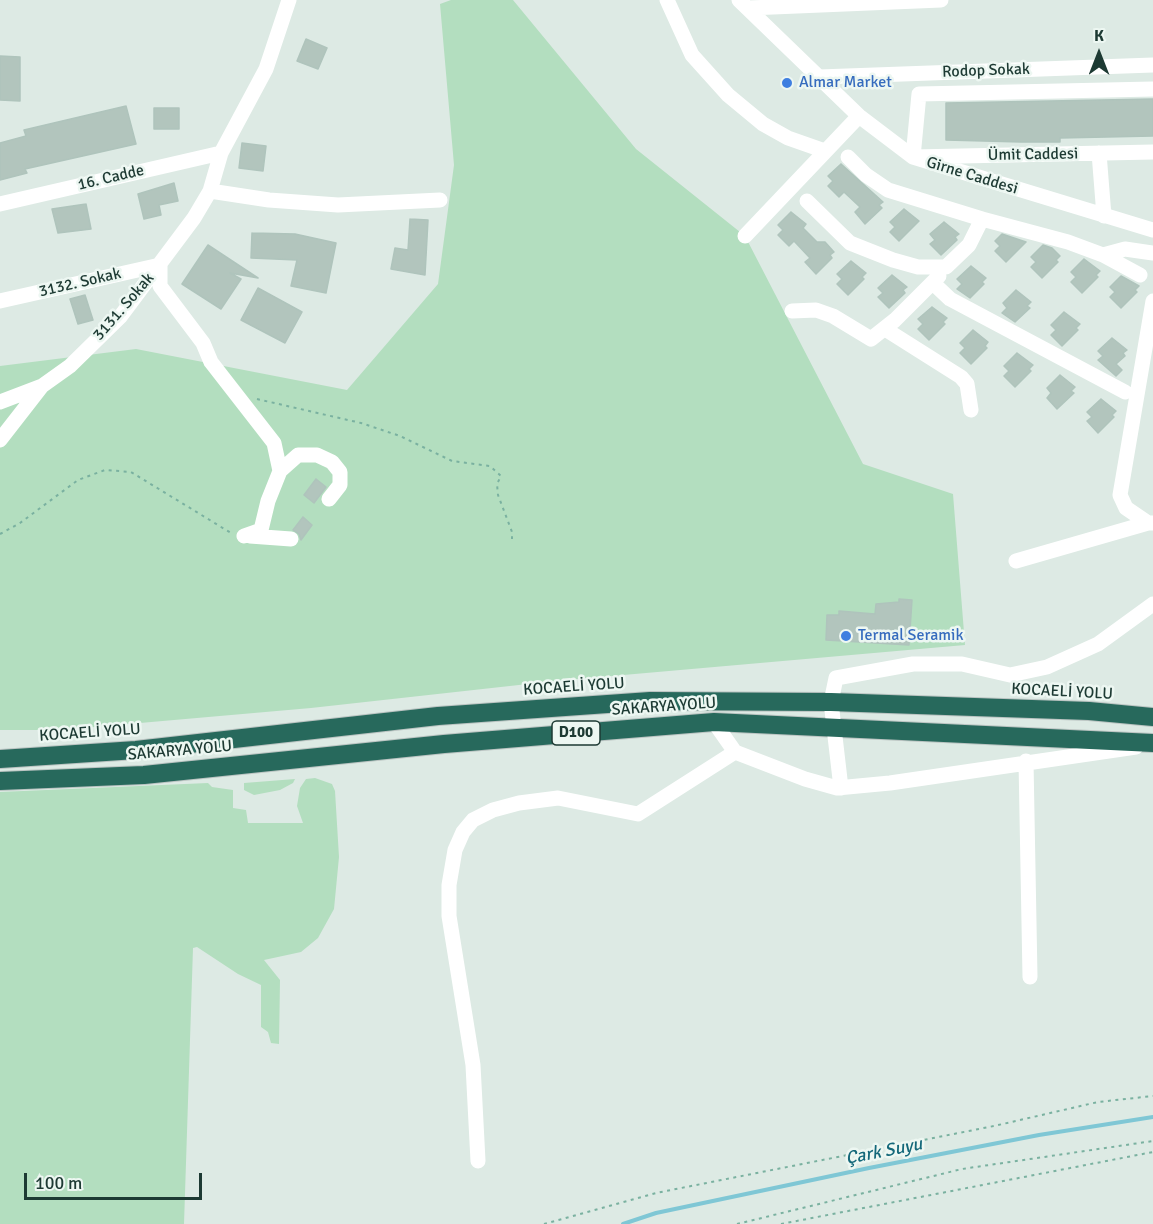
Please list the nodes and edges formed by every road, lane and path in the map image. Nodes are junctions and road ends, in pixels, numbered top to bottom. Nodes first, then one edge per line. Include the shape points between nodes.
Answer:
1 (289, 0) edge
2 (667, 0) edge
3 (941, 0) edge
4 (744, 4) edge
5 (1153, 65) edge
6 (819, 77) junction
7 (1153, 89) edge
8 (859, 116) junction
9 (825, 151) junction
10 (1153, 152) edge
11 (221, 153) junction
12 (1099, 153) junction
13 (848, 157) dead end
14 (913, 158) junction
15 (210, 191) junction
16 (440, 200) dead end
17 (807, 201) dead end
18 (0, 204) edge
19 (1104, 216) junction
20 (982, 219) junction
21 (1153, 230) edge
22 (745, 236) dead end
23 (1153, 253) edge
24 (1103, 255) junction
25 (160, 266) junction
26 (946, 267) junction
27 (1140, 275) dead end
28 (933, 283) junction
29 (0, 301) edge
30 (1153, 301) edge
31 (792, 311) dead end
32 (885, 330) junction
33 (42, 386) junction
34 (1125, 392) dead end
35 (239, 398) junction
36 (0, 402) edge
37 (971, 410) dead end
38 (0, 440) edge
39 (280, 471) junction
40 (329, 499) dead end
41 (1151, 523) edge
42 (0, 534) edge
43 (244, 536) junction
44 (291, 539) dead end
45 (512, 539) dead end
46 (1016, 561) dead end
47 (1153, 604) edge
48 (831, 702) junction
49 (1153, 717) edge
50 (714, 722) junction
51 (832, 726) junction
52 (1153, 744) edge
53 (735, 752) junction
54 (0, 759) edge
55 (1026, 761) junction
56 (0, 781) edge
57 (841, 788) junction
58 (1030, 977) dead end
59 (1153, 1096) edge
60 (1153, 1141) edge
61 (1153, 1152) edge
62 (478, 1161) dead end
63 (544, 1224) edge
64 (737, 1224) edge
65 (782, 1224) edge

1 - 11 street, 3131. Sokak via 266,69
2 - 9 street via 692,55 728,95 763,124
3 - 4 street
4 - 6 street, Girne Caddesi
5 - 6 street, Rodop Sokak
6 - 8 street, Girne Caddesi
7 - 14 street via 919,94
8 - 9 street
8 - 14 street, Girne Caddesi
9 - 22 street
10 - 12 street, Ümit Caddesi
11 - 15 street, 3131. Sokak
11 - 18 street, 16. Cadde
12 - 14 street, Ümit Caddesi
12 - 19 street
13 - 20 street via 888,190
14 - 19 street, Girne Caddesi
15 - 16 street via 338,205
15 - 25 street, 3131. Sokak
17 - 26 street via 850,243 866,251 918,267
19 - 21 street, Girne Caddesi
20 - 24 street
20 - 26 street via 969,245
23 - 24 street via 1125,249
24 - 27 street
25 - 29 street, 3132. Sokak
25 - 33 street, 3131. Sokak via 120,317 70,366
25 - 35 street via 160,286
26 - 28 street
28 - 32 street
28 - 34 street via 950,299
30 - 41 street via 1120,495 1126,508
31 - 32 street via 816,310 833,316 871,339
32 - 37 street via 961,377 967,384
33 - 36 street
33 - 38 street, 3131. Sokak
35 - 39 street via 274,443
35 - 45 path via 261,399 361,423 400,436 452,461 490,466 501,476 498,495
39 - 40 street via 298,455 317,455 332,462 340,472 340,485
39 - 43 street via 261,530
41 - 46 street
42 - 43 path via 78,480 105,470 131,472 226,532
43 - 44 street
47 - 48 street via 1098,644 1047,667 1010,675 962,664 913,664 836,678
48 - 49 highway, KOCAELİ YOLU / D100 via 1089,711
48 - 51 street
48 - 54 highway, KOCAELİ YOLU / D100 via 638,702 438,716 136,750
50 - 51 highway, SAKARYA YOLU / D100
50 - 53 street
50 - 56 highway, SAKARYA YOLU / D100 via 444,744 144,775
51 - 52 highway, SAKARYA YOLU / D100
51 - 57 street
52 - 55 street
53 - 57 street via 805,779
53 - 62 street via 638,814 558,798 494,810 473,820 463,832 454,850 449,916 473,1065
55 - 57 street
55 - 58 street
59 - 63 path via 1098,1102 656,1193
60 - 64 path via 962,1169
61 - 65 path

